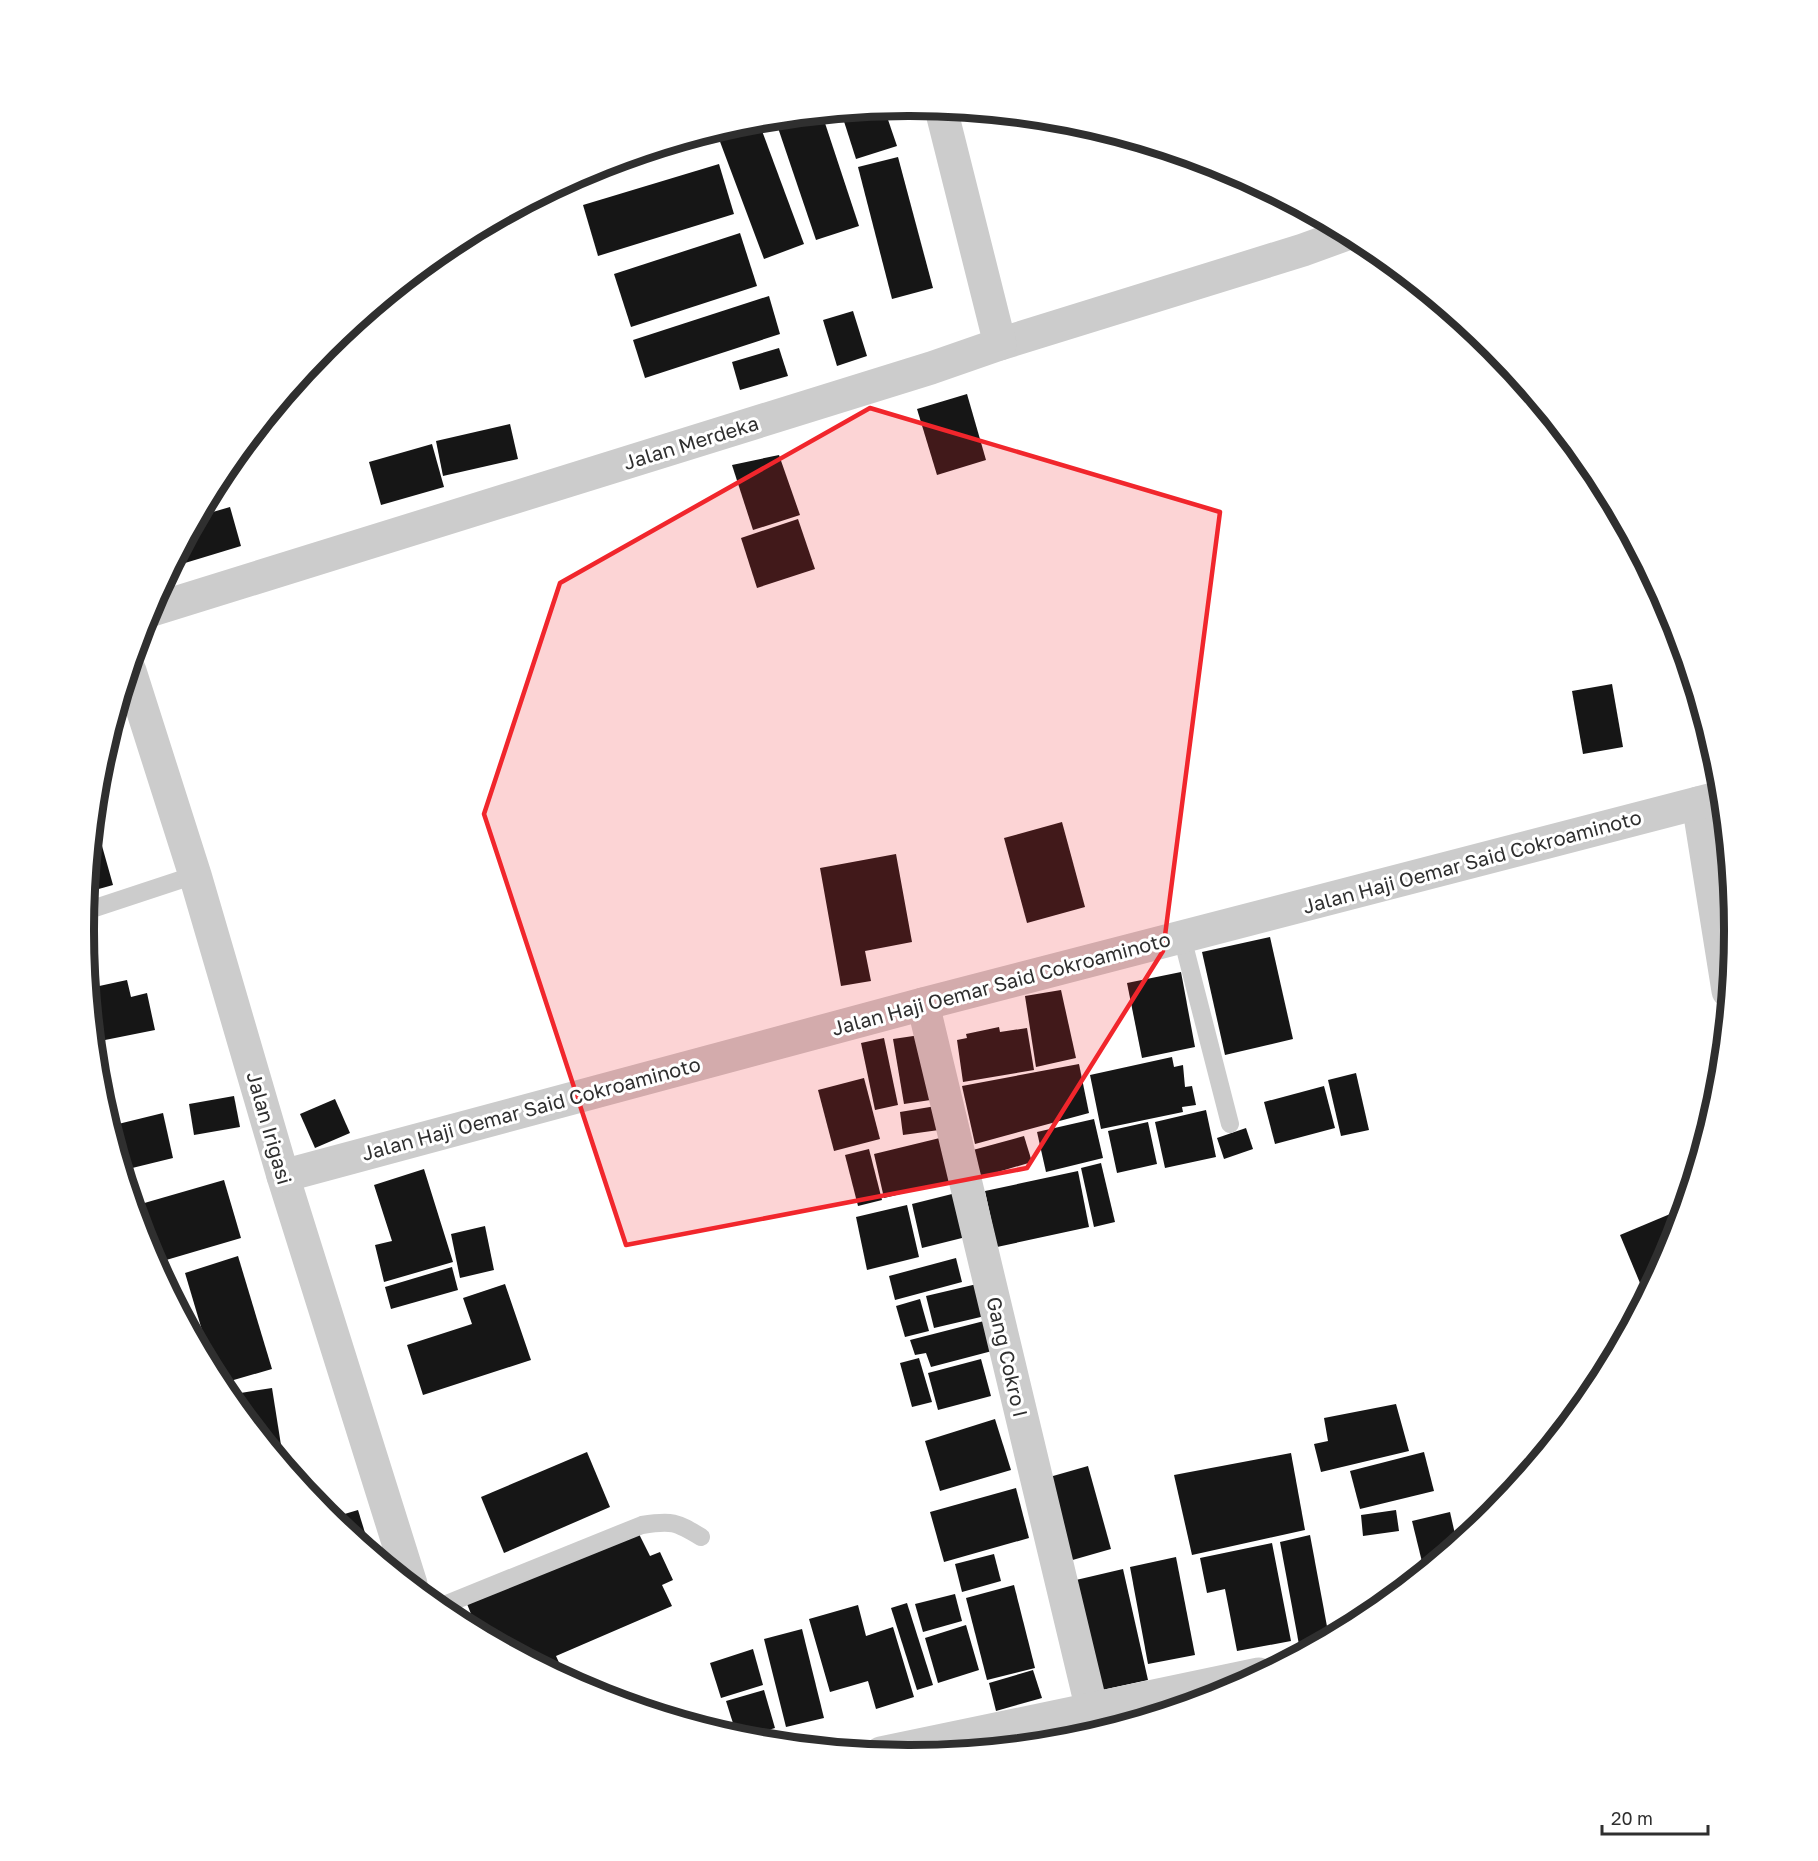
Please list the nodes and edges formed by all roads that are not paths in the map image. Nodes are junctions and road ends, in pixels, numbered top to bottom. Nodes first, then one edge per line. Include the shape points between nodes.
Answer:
1 (942, 117) edge
2 (1337, 238) edge
3 (1000, 344) junction
4 (163, 606) edge
5 (134, 683) edge
6 (1709, 800) edge
7 (195, 875) junction
8 (95, 908) edge
9 (1182, 937) junction
10 (1723, 945) edge
11 (923, 1004) junction
12 (1230, 1124) dead end
13 (283, 1176) junction
14 (701, 1537) dead end
15 (407, 1572) edge
16 (449, 1603) edge
17 (1224, 1681) edge
18 (1092, 1710) junction
19 (923, 1744) edge

1 - 3 street
2 - 3 street, Jalan Merdeka
3 - 4 street, Jalan Merdeka
5 - 7 street, Jalan Irigasi
6 - 9 street, Jalan Haji Oemar Said Cokroaminoto
6 - 10 street
7 - 8 lane
7 - 13 street, Jalan Irigasi
9 - 11 street, Jalan Haji Oemar Said Cokroaminoto
9 - 12 lane
11 - 13 street, Jalan Haji Oemar Said Cokroaminoto
11 - 18 street, Gang Cokro I
13 - 15 street, Jalan Irigasi
14 - 16 lane via 677,1523 642,1525
17 - 18 street
18 - 19 street

